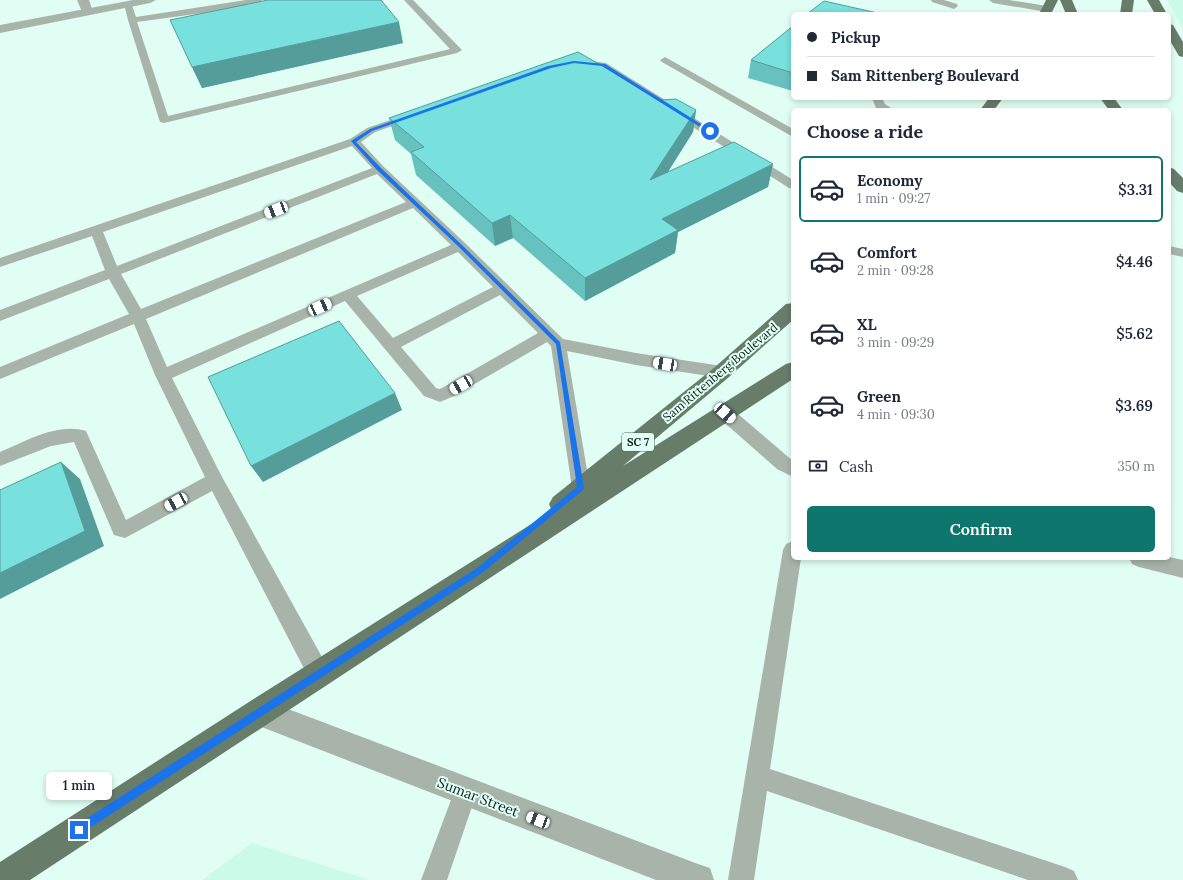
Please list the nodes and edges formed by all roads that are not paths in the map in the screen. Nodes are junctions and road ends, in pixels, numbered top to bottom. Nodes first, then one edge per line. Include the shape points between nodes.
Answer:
1 (83, 0) edge
2 (150, 0) edge
3 (258, 0) edge
4 (408, 0) edge
5 (935, 0) edge
6 (993, 0) edge
7 (1066, 0) edge
8 (1128, 0) edge
9 (1153, 0) edge
10 (957, 3) edge
11 (128, 4) junction
12 (1048, 8) edge
13 (87, 12) junction
14 (950, 12) edge
15 (1071, 12) edge
16 (1126, 12) edge
17 (1160, 12) edge
18 (132, 20) junction
19 (0, 29) edge
20 (1171, 31) edge
21 (1183, 52) edge
22 (665, 60) dead end
23 (568, 63) edge
24 (423, 111) edge
25 (791, 133) edge
26 (354, 141) junction
27 (379, 169) junction
28 (1171, 174) edge
29 (791, 184) edge
30 (1183, 188) edge
31 (414, 203) junction
32 (96, 230) junction
33 (460, 246) junction
34 (1171, 250) edge
35 (1183, 253) edge
36 (0, 263) edge
37 (113, 272) junction
38 (502, 288) junction
39 (348, 295) junction
40 (791, 311) edge
41 (0, 316) edge
42 (138, 317) junction
43 (554, 339) junction
44 (390, 346) junction
45 (791, 369) edge
46 (722, 372) junction
47 (0, 374) edge
48 (163, 375) junction
49 (725, 413) junction
50 (0, 459) edge
51 (791, 469) edge
52 (215, 480) junction
53 (581, 488) junction
54 (791, 560) edge
55 (1147, 560) edge
56 (1183, 569) edge
57 (480, 571) junction
58 (319, 674) junction
59 (259, 712) junction
60 (758, 776) junction
61 (465, 792) junction
62 (1061, 879) edge
63 (2, 880) edge
64 (434, 880) edge
65 (698, 880) edge
66 (741, 880) edge

1 - 13 street
2 - 11 street
3 - 18 lane
4 - 18 lane via 457,50 164,120
5 - 10 lane
6 - 12 lane
7 - 15 main road
8 - 16 main road
9 - 17 main road
10 - 14 lane
11 - 13 street
11 - 18 lane
13 - 19 street
20 - 21 main road
22 - 25 lane
23 - 29 lane via 603,65
24 - 26 lane via 371,130
26 - 27 lane
26 - 32 lane
27 - 31 lane
27 - 37 lane
28 - 30 main road
31 - 33 lane
31 - 42 lane
32 - 36 lane
32 - 37 lane
33 - 38 lane
33 - 39 lane
34 - 35 lane
37 - 41 lane
37 - 42 lane
38 - 43 lane
38 - 44 lane
39 - 44 lane
39 - 48 lane
40 - 46 main road, Sam Rittenberg Boulevard / SC 7
42 - 47 lane
42 - 48 lane
43 - 44 lane via 440,396 430,392
43 - 46 lane via 636,359
43 - 53 lane
45 - 49 main road, Sam Rittenberg Boulevard / SC 7
46 - 53 main road, Sam Rittenberg Boulevard / SC 7
48 - 52 lane
49 - 51 lane
49 - 57 main road, Sam Rittenberg Boulevard / SC 7
50 - 52 lane via 59,436 80,436 120,529 124,530
52 - 58 lane
53 - 57 main road, Sam Rittenberg Boulevard / SC 7
54 - 60 lane
55 - 56 lane
57 - 58 main road, Sam Rittenberg Boulevard / SC 7
58 - 59 main road, Sam Rittenberg Boulevard / SC 7
59 - 61 street, Sumar Street
59 - 63 main road, Sam Rittenberg Boulevard / SC 7
60 - 62 lane
60 - 66 lane
61 - 64 lane
61 - 65 street, Sumar Street

